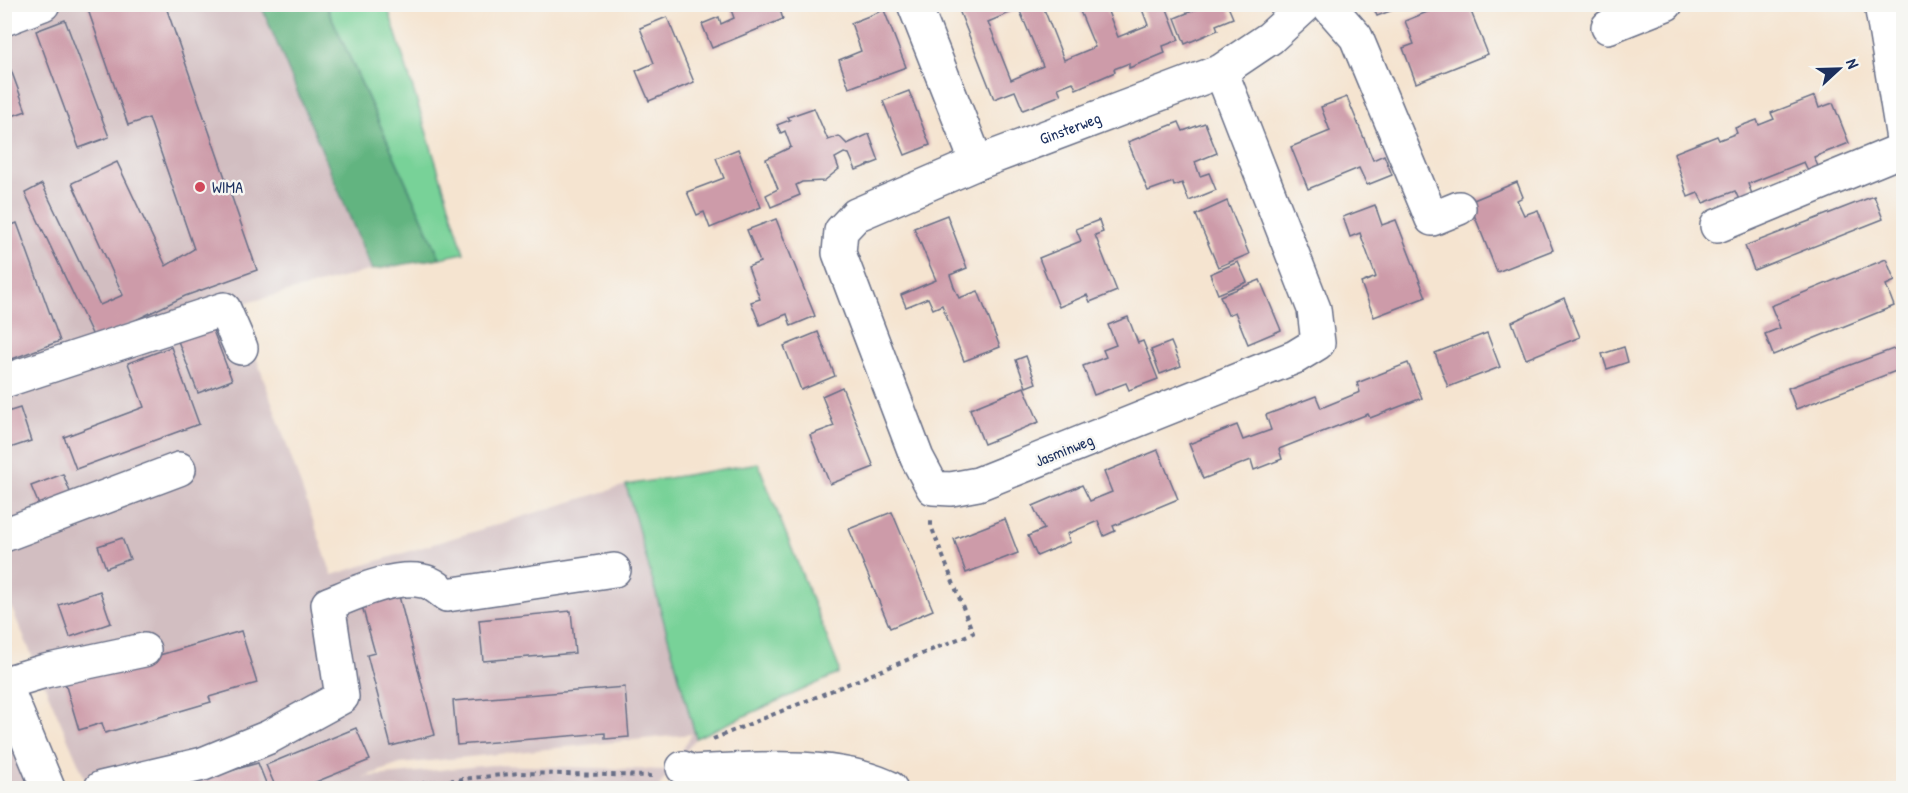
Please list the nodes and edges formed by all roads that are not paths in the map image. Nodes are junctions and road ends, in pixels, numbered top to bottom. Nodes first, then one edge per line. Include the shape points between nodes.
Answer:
1 (43, 4) edge
2 (914, 4) edge
3 (1306, 4) edge
4 (1327, 4) edge
5 (1666, 4) edge
6 (1881, 4) edge
7 (4, 18) edge
8 (1608, 27) dead end
9 (1221, 70) junction
10 (1904, 147) edge
11 (977, 163) junction
12 (1459, 208) dead end
13 (1717, 226) dead end
14 (241, 348) dead end
15 (4, 381) edge
16 (179, 469) dead end
17 (4, 535) edge
18 (614, 570) dead end
19 (144, 650) dead end
20 (5, 682) edge
21 (680, 772) road end
22 (48, 789) edge
23 (101, 789) edge
24 (890, 789) edge

1 - 7 street
2 - 11 street
3 - 9 street, Ginsterweg via 1270,38
4 - 12 street via 1356,37 1432,219
5 - 8 street
6 - 10 street
9 - 11 street, Ginsterweg
9 - 11 street, Jasminweg via 1314,309 1318,343 1296,357 978,484 933,488 917,458 839,253 841,231 856,215
10 - 13 street
14 - 15 street via 224,309
16 - 17 street
18 - 23 street via 447,595 425,581 408,580 367,589 328,604 342,697 269,737 203,764
19 - 20 street
20 - 22 street
21 - 24 street via 782,768 870,778

